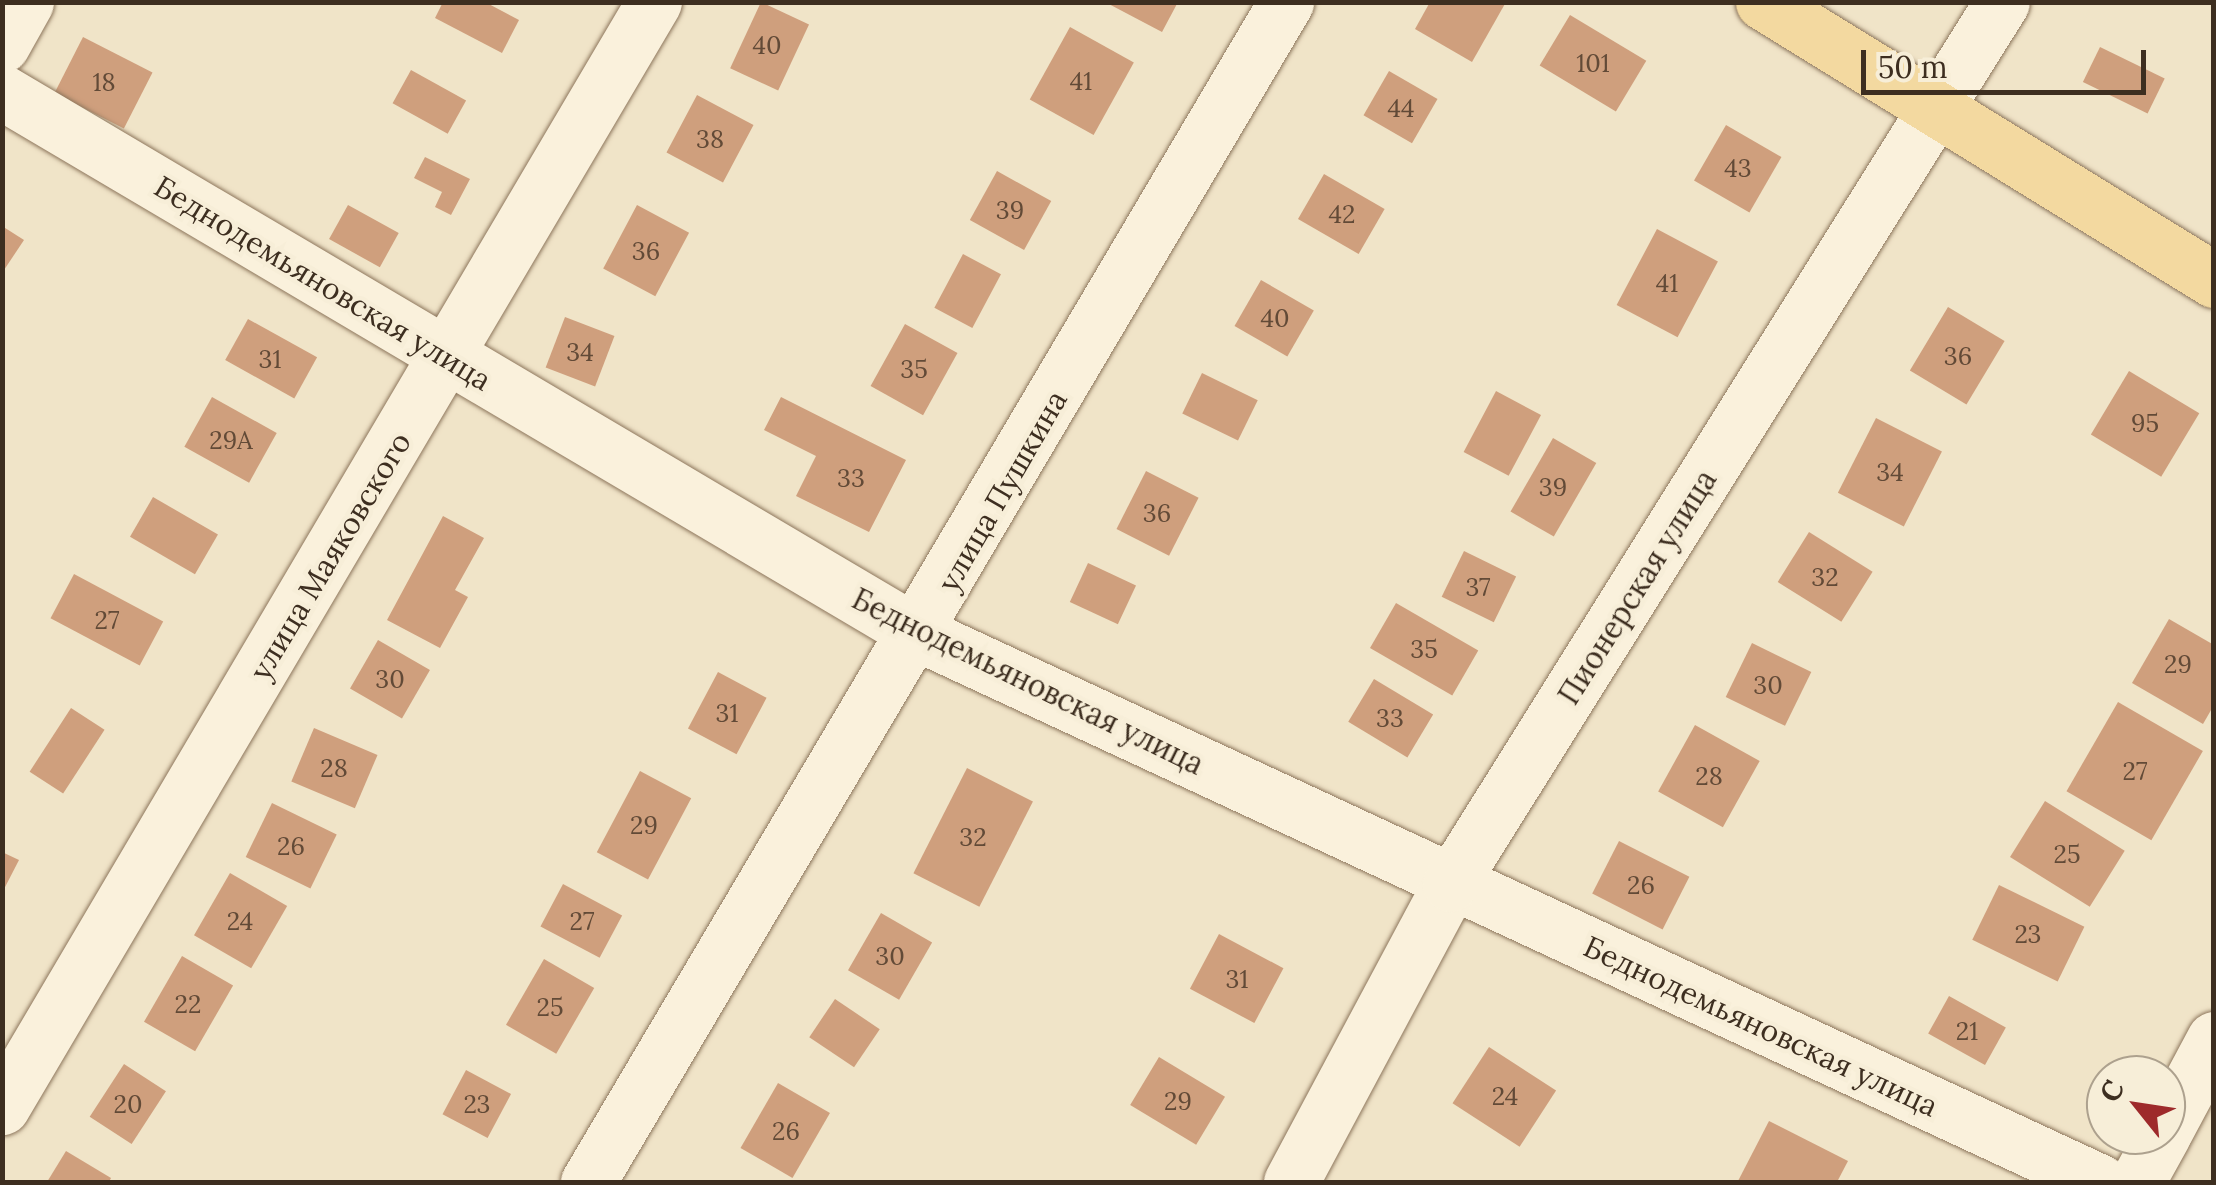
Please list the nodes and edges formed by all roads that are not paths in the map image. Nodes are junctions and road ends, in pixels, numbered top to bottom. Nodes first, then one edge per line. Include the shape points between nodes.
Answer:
1 (26, 2) edge
2 (654, 2) edge
3 (1286, 2) edge
4 (1763, 2) edge
5 (2002, 2) edge
6 (2, 45) edge
7 (2, 92) edge
8 (1937, 110) junction
9 (2214, 280) edge
10 (448, 358) junction
11 (919, 634) junction
12 (1450, 884) junction
13 (2214, 1039) edge
14 (2186, 1091) edge
15 (2, 1108) edge
16 (2152, 1155) edge
17 (588, 1182) edge
18 (1291, 1182) edge
19 (2100, 1182) edge
20 (2138, 1182) edge

1 - 6 street
2 - 10 street, улица Маяковского
3 - 11 street, улица Пушкина
4 - 8 main road
5 - 8 street, Пионерская улица
7 - 10 street, Беднодемьяновская улица
8 - 9 main road
8 - 12 street, Пионерская улица
10 - 11 street, Беднодемьяновская улица
10 - 15 street, улица Маяковского
11 - 12 street, Беднодемьяновская улица
11 - 17 street, улица Пушкина
12 - 18 street, Пионерская улица
12 - 19 street, Беднодемьяновская улица
13 - 14 street
16 - 20 street

